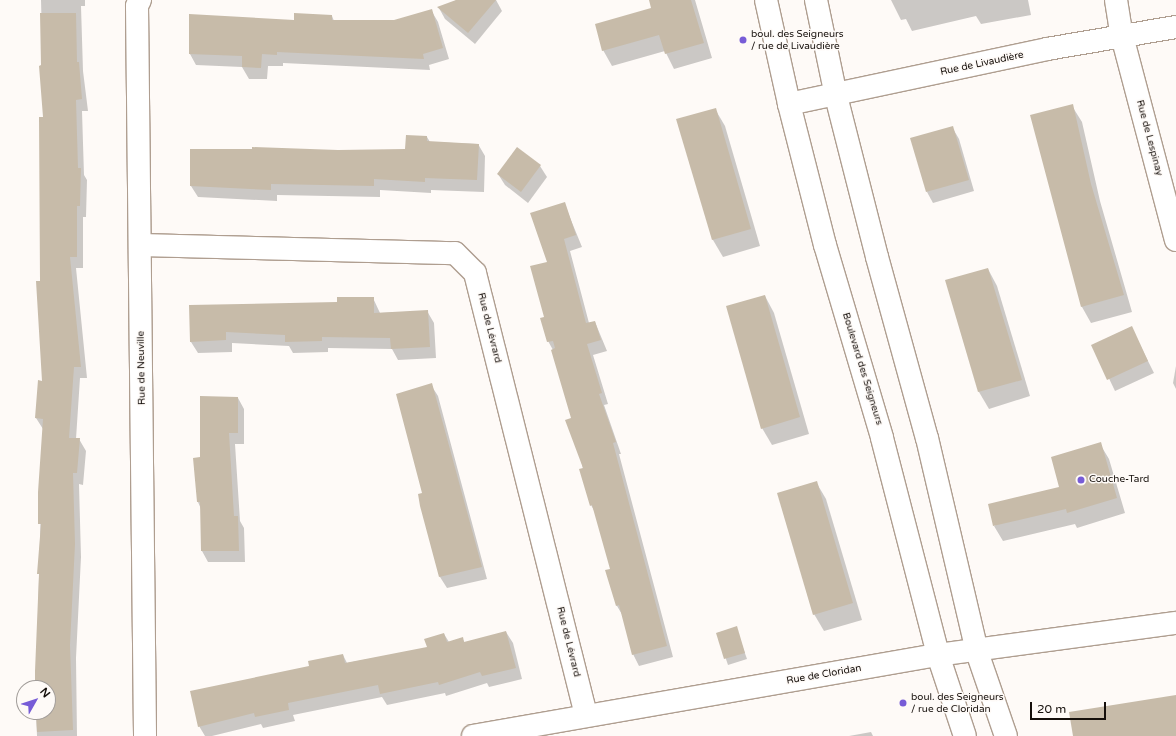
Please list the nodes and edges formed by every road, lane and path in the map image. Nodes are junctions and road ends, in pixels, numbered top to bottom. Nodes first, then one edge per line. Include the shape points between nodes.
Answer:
1 (140, 0) edge
2 (766, 0) edge
3 (816, 0) edge
4 (1116, 0) edge
5 (1176, 27) edge
6 (1122, 36) junction
7 (836, 96) junction
8 (788, 104) junction
9 (1176, 240) edge
10 (141, 245) junction
11 (1176, 623) edge
12 (977, 652) junction
13 (938, 655) junction
14 (586, 714) junction
15 (145, 736) edge
16 (473, 736) edge
17 (965, 736) edge
18 (1006, 736) edge

1 - 10 street, Rue de Neuville via 137,6
2 - 8 street, Boulevard des Seigneurs
3 - 7 street
4 - 6 street, Rue de Lespinay
5 - 6 street, Rue de Livaudière
6 - 7 street, Rue de Livaudière via 1047,49
6 - 9 street, Rue de Lespinay
7 - 8 street, Rue de Livaudière
7 - 12 street via 927,438
8 - 13 street, Boulevard des Seigneurs via 825,245 882,438
10 - 14 street, Rue de Lévrard via 455,253 475,273
10 - 15 street, Rue de Neuville
11 - 12 street, Rue de Cloridan
12 - 13 street, Rue de Cloridan
12 - 18 street
13 - 14 street, Rue de Cloridan via 693,699
13 - 17 street, Boulevard des Seigneurs
14 - 16 street, Rue de Cloridan

